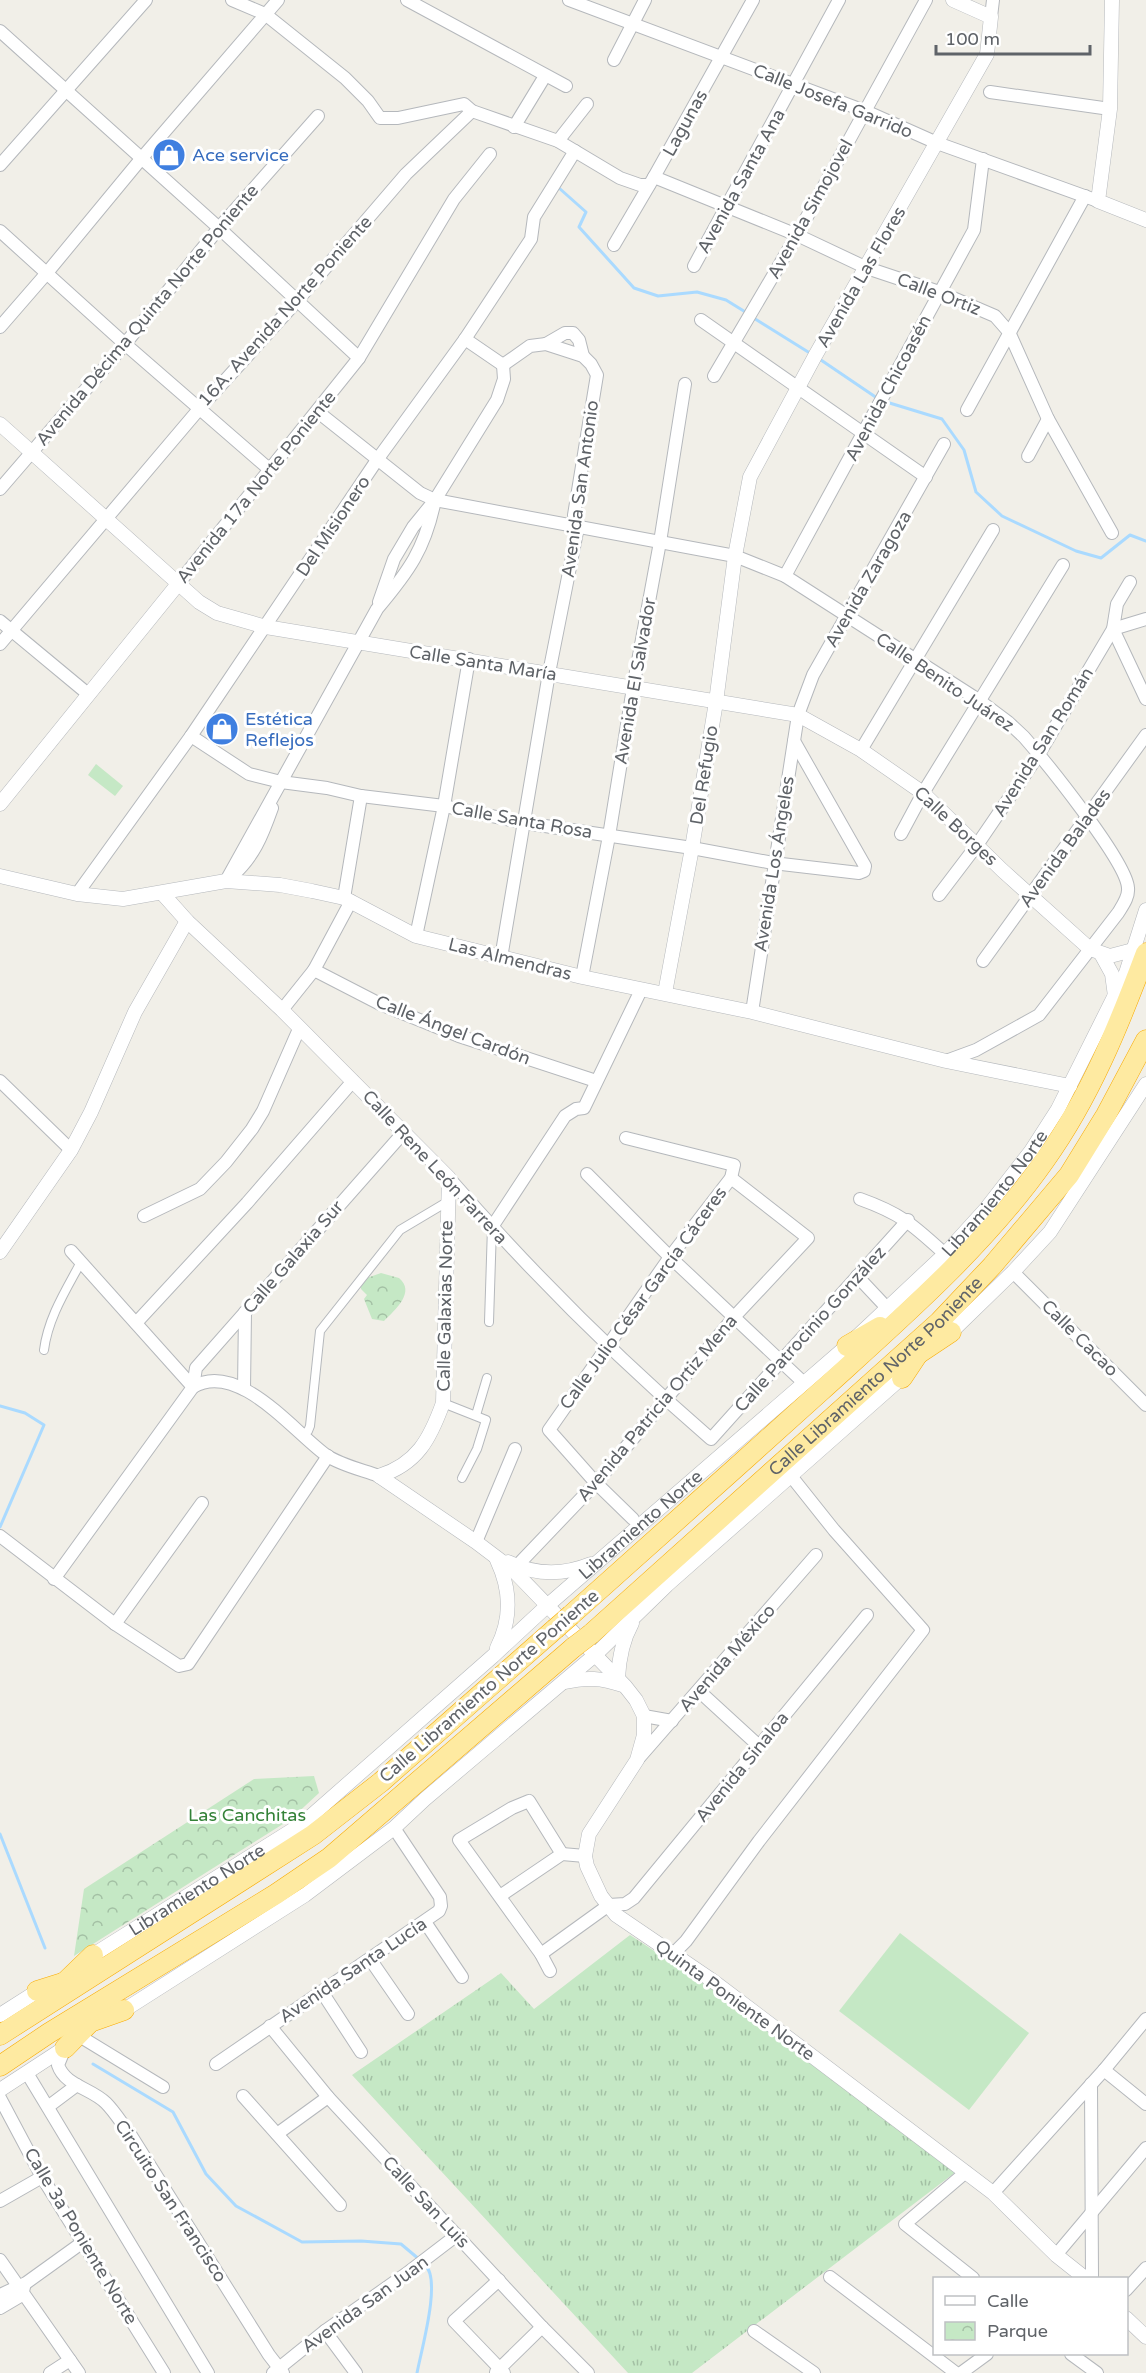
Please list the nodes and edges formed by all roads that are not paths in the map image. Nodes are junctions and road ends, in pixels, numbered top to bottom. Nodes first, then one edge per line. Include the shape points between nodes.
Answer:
1 (146, 0) edge
2 (232, 0) edge
3 (278, 0) edge
4 (407, 0) edge
5 (569, 0) edge
6 (645, 0) edge
7 (753, 0) edge
8 (839, 0) edge
9 (926, 0) edge
10 (953, 0) edge
11 (993, 0) edge
12 (1112, 0) edge
13 (265, 14) junction
14 (991, 17) junction
15 (631, 25) junction
16 (0, 31) edge
17 (722, 57) junction
18 (614, 60) dead end
19 (545, 76) junction
20 (794, 86) junction
21 (566, 87) dead end
22 (65, 89) junction
23 (990, 92) dead end
24 (587, 104) dead end
25 (1110, 109) junction
26 (472, 111) junction
27 (865, 111) junction
28 (318, 116) dead end
29 (514, 127) junction
30 (558, 141) junction
31 (937, 143) junction
32 (575, 151) junction
33 (490, 154) dead end
34 (141, 159) junction
35 (983, 159) junction
36 (0, 165) edge
37 (652, 181) junction
38 (1091, 198) junction
39 (728, 206) junction
40 (1146, 220) edge
41 (219, 228) junction
42 (0, 231) edge
43 (797, 235) junction
44 (614, 245) dead end
45 (694, 266) dead end
46 (867, 268) junction
47 (46, 274) junction
48 (939, 292) junction
49 (297, 301) junction
50 (700, 320) dead end
51 (0, 327) edge
52 (1008, 332) junction
53 (465, 339) junction
54 (734, 342) junction
55 (125, 344) junction
56 (546, 344) junction
57 (584, 356) junction
58 (359, 358) junction
59 (503, 365) junction
60 (714, 376) dead end
61 (685, 384) dead end
62 (798, 388) junction
63 (200, 408) junction
64 (967, 410) dead end
65 (318, 412) junction
66 (1048, 419) junction
67 (0, 424) edge
68 (863, 434) junction
69 (944, 444) dead end
70 (32, 452) junction
71 (1028, 456) dead end
72 (377, 460) junction
73 (269, 469) junction
74 (926, 477) junction
75 (0, 489) edge
76 (435, 500) junction
77 (105, 519) junction
78 (576, 525) junction
79 (993, 530) dead end
80 (1112, 533) dead end
81 (660, 542) junction
82 (735, 556) junction
83 (1063, 565) dead end
84 (785, 576) junction
85 (1130, 582) dead end
86 (178, 584) junction
87 (377, 609) junction
88 (846, 616) junction
89 (1146, 619) edge
90 (0, 621) edge
91 (266, 627) junction
92 (1113, 629) junction
93 (11, 630) junction
94 (357, 642) junction
95 (0, 644) edge
96 (469, 659) junction
97 (914, 660) junction
98 (549, 674) junction
99 (633, 688) junction
100 (88, 694) junction
101 (1146, 699) edge
102 (980, 701) junction
103 (716, 702) junction
104 (798, 716) junction
105 (1146, 735) edge
106 (191, 736) junction
107 (794, 741) junction
108 (861, 750) junction
109 (1039, 754) junction
110 (281, 782) junction
111 (923, 793) junction
112 (361, 796) junction
113 (0, 804) edge
114 (444, 806) junction
115 (1088, 819) junction
116 (525, 823) junction
117 (901, 834) dead end
118 (609, 836) junction
119 (976, 845) junction
120 (692, 848) junction
121 (773, 863) junction
122 (0, 876) edge
123 (226, 881) junction
124 (162, 893) junction
125 (77, 894) junction
126 (939, 895) dead end
127 (1031, 896) junction
128 (347, 900) junction
129 (1146, 910) edge
130 (187, 921) junction
131 (416, 936) junction
132 (1096, 952) junction
133 (1140, 952) edge
134 (501, 958) junction
135 (983, 961) dead end
136 (314, 970) junction
137 (582, 977) junction
138 (641, 990) junction
139 (665, 993) junction
140 (1115, 996) junction
141 (282, 1010) junction
142 (752, 1012) junction
143 (299, 1029) junction
144 (1146, 1040) edge
145 (946, 1060) junction
146 (0, 1081) edge
147 (353, 1081) junction
148 (596, 1081) junction
149 (1146, 1084) edge
150 (1070, 1086) junction
151 (404, 1132) junction
152 (626, 1138) dead end
153 (71, 1150) junction
154 (587, 1174) dead end
155 (449, 1178) junction
156 (731, 1178) junction
157 (860, 1199) dead end
158 (447, 1202) junction
159 (144, 1216) dead end
160 (908, 1220) junction
161 (492, 1227) junction
162 (71, 1251) dead end
163 (0, 1252) edge
164 (945, 1254) junction
165 (670, 1257) junction
166 (81, 1262) junction
167 (1014, 1272) junction
168 (857, 1276) junction
169 (244, 1312) junction
170 (896, 1312) junction
171 (735, 1316) junction
172 (489, 1322) dead end
173 (135, 1323) junction
174 (945, 1327) junction
175 (607, 1346) junction
176 (44, 1350) dead end
177 (851, 1353) junction
178 (917, 1354) junction
179 (781, 1361) junction
180 (879, 1375) junction
181 (488, 1378) dead end
182 (902, 1378) junction
183 (804, 1383) junction
184 (192, 1387) junction
185 (244, 1389) junction
186 (665, 1399) junction
187 (443, 1403) junction
188 (1146, 1405) edge
189 (477, 1415) junction
190 (303, 1434) junction
191 (711, 1439) joint
192 (515, 1449) dead end
193 (328, 1456) junction
194 (379, 1476) junction
195 (791, 1476) junction
196 (462, 1478) dead end
197 (596, 1483) junction
198 (202, 1503) dead end
199 (633, 1519) dead end
200 (0, 1536) edge
201 (476, 1542) junction
202 (816, 1555) dead end
203 (598, 1561) junction
204 (512, 1572) junction
205 (54, 1579) junction
206 (548, 1605) junction
207 (637, 1614) junction
208 (867, 1615) dead end
209 (115, 1624) junction
210 (595, 1655) junction
211 (493, 1656) junction
212 (563, 1682) junction
213 (621, 1682) junction
214 (699, 1690) junction
215 (644, 1716) junction
216 (672, 1721) junction
217 (759, 1746) junction
218 (637, 1760) junction
219 (394, 1828) junction
220 (562, 1854) junction
221 (585, 1856) junction
222 (500, 1896) junction
223 (609, 1905) junction
224 (425, 1922) junction
225 (541, 1953) junction
226 (673, 1954) junction
227 (370, 1959) junction
228 (97, 1962) junction
229 (550, 1971) dead end
230 (462, 1977) dead end
231 (64, 1983) junction
232 (37, 1992) junction
233 (322, 1992) junction
234 (122, 2001) junction
235 (33, 2014) junction
236 (408, 2014) dead end
237 (0, 2015) edge
238 (1146, 2019) edge
239 (270, 2026) junction
240 (49, 2033) junction
241 (0, 2035) edge
242 (79, 2036) junction
243 (361, 2052) dead end
244 (216, 2064) dead end
245 (0, 2066) edge
246 (1104, 2070) junction
247 (27, 2073) junction
248 (1091, 2084) junction
249 (77, 2085) junction
250 (163, 2087) dead end
251 (0, 2090) edge
252 (243, 2096) dead end
253 (328, 2097) junction
254 (0, 2098) edge
255 (1146, 2104) edge
256 (49, 2106) junction
257 (277, 2134) junction
258 (1146, 2148) edge
259 (966, 2172) junction
260 (42, 2177) junction
261 (993, 2193) junction
262 (0, 2201) edge
263 (340, 2205) dead end
264 (1091, 2212) junction
265 (457, 2235) junction
266 (83, 2242) junction
267 (1056, 2255) junction
268 (0, 2260) edge
269 (1146, 2268) edge
270 (830, 2277) dead end
271 (971, 2277) edge
272 (1084, 2277) edge
273 (1092, 2277) edge
274 (499, 2280) junction
275 (22, 2288) junction
276 (1128, 2288) edge
277 (0, 2295) edge
278 (0, 2308) edge
279 (1128, 2320) edge
280 (542, 2327) junction
281 (325, 2331) junction
282 (754, 2331) dead end
283 (1146, 2337) edge
284 (986, 2355) edge
285 (1072, 2355) edge
286 (70, 2360) junction
287 (278, 2371) edge
288 (500, 2371) edge
289 (50, 2373) edge
290 (79, 2373) edge
291 (164, 2373) edge
292 (208, 2373) edge
293 (356, 2373) edge
294 (588, 2373) edge
295 (814, 2373) edge
296 (956, 2373) edge
297 (961, 2373) edge
298 (1097, 2373) edge

1 - 22 street
2 - 13 street
3 - 13 street
4 - 19 street
5 - 15 street, Calle Josefa Garrido
6 - 15 street
7 - 17 street, Lagunas
8 - 20 street, Avenida Santa Ana
9 - 27 street, Avenida Simojovel
10 - 14 street
11 - 14 street, Avenida Las Flores
12 - 25 street
13 - 26 street, Calle Ortiz via 345,78 380,118 464,104
13 - 34 street
14 - 31 street, Avenida Las Flores via 987,54
15 - 17 street, Calle Josefa Garrido
15 - 18 street
16 - 22 street
17 - 20 street, Calle Josefa Garrido
17 - 37 street, Lagunas
19 - 21 street
19 - 29 street
20 - 27 street, Calle Josefa Garrido
20 - 39 street, Avenida Santa Ana
22 - 34 street
22 - 36 street
23 - 25 street
24 - 30 street
25 - 38 street
26 - 29 street, Calle Ortiz
26 - 49 street, 16A. Avenida Norte Poniente via 406,174
27 - 31 street, Calle Josefa Garrido
27 - 43 street, Avenida Simojovel
28 - 41 street, Avenida Décima Quinta Norte Poniente
29 - 30 street, Calle Ortiz
30 - 32 street, Calle Ortiz
31 - 35 street, Calle Josefa Garrido
31 - 46 street, Avenida Las Flores
32 - 37 street, Calle Ortiz via 620,178 640,185
32 - 53 street, Del Misionero via 534,217 531,239
33 - 58 street, Avenida 17a Norte Poniente via 454,199
34 - 41 street
34 - 47 street
35 - 38 street, Calle Josefa Garrido
35 - 48 street, Avenida Chicoasén via 974,230
37 - 39 street, Calle Ortiz
37 - 44 street, Lagunas
38 - 40 street
38 - 52 street
39 - 43 street, Calle Ortiz
39 - 45 street, Avenida Santa Ana
41 - 49 street
41 - 55 street, Avenida Décima Quinta Norte Poniente
42 - 47 street
43 - 46 street, Calle Ortiz
43 - 54 street, Avenida Simojovel
46 - 48 street, Calle Ortiz
46 - 62 street, Avenida Las Flores
47 - 51 street
47 - 55 street
48 - 52 street, Calle Ortiz via 995,316
48 - 68 street, Avenida Chicoasén
49 - 58 street
49 - 63 street, 16A. Avenida Norte Poniente
50 - 54 street
52 - 64 street
52 - 66 street, Calle Ortiz
53 - 59 street
53 - 72 street, Del Misionero
54 - 60 street, Avenida Simojovel
54 - 62 street
55 - 63 street
55 - 70 street, Avenida Décima Quinta Norte Poniente
56 - 57 street
56 - 57 street via 565,333 573,333
56 - 59 street via 530,346
57 - 78 street, Avenida San Antonio via 597,375 574,515
58 - 65 street, Avenida 17a Norte Poniente
59 - 76 street via 504,379 497,400
61 - 81 street, Avenida El Salvador
62 - 68 street
62 - 82 street, Avenida Las Flores via 750,477
63 - 73 street
63 - 77 street, 16A. Avenida Norte Poniente
65 - 72 street
65 - 73 street, Avenida 17a Norte Poniente
66 - 71 street
66 - 80 street, Calle Ortiz
67 - 70 street, Calle Santa María
68 - 74 street
68 - 84 street, Avenida Chicoasén
69 - 74 street, Avenida Zaragoza
70 - 75 street, Avenida Décima Quinta Norte Poniente
70 - 77 street, Calle Santa María
72 - 76 street
72 - 91 street, Del Misionero
73 - 86 street, Avenida 17a Norte Poniente
74 - 88 street, Avenida Zaragoza
76 - 78 street, Calle Benito Juárez
76 - 87 street via 394,559
76 - 87 street via 429,531 406,574
77 - 86 street, Calle Santa María
77 - 93 street, 16A. Avenida Norte Poniente
78 - 81 street, Calle Benito Juárez
78 - 98 street, Avenida San Antonio
79 - 97 street
81 - 82 street, Calle Benito Juárez
81 - 99 street, Avenida El Salvador
82 - 84 street, Calle Benito Juárez
82 - 103 street, Del Refugio
83 - 102 street
84 - 88 street, Calle Benito Juárez
85 - 92 street, Avenida San Román via 1117,604
86 - 91 street, Calle Santa María via 217,613
86 - 100 street, Avenida 17a Norte Poniente
87 - 94 street
88 - 97 street, Calle Benito Juárez
88 - 104 street, Avenida Zaragoza via 813,675
89 - 92 street
90 - 93 street
91 - 94 street, Calle Santa María
91 - 106 street, Del Misionero
92 - 101 street
92 - 109 street, Avenida San Román
93 - 95 street, 16A. Avenida Norte Poniente
93 - 100 street
94 - 96 street, Calle Santa María
94 - 110 street
96 - 98 street, Calle Santa María
96 - 114 street
97 - 102 street, Calle Benito Juárez
97 - 108 street
98 - 99 street, Calle Santa María
98 - 116 street, Avenida San Antonio
99 - 103 street, Calle Santa María
99 - 118 street, Avenida El Salvador
100 - 113 street, Avenida 17a Norte Poniente
102 - 109 street, Calle Benito Juárez via 1008,722
102 - 111 street
103 - 104 street, Calle Santa María
103 - 120 street, Del Refugio
104 - 107 street, Avenida Los Ángeles
104 - 108 street, Calle Borges
105 - 115 street, Avenida Balades
106 - 110 street, Calle Santa Rosa via 249,774
106 - 125 street, Del Misionero
107 - 121 street, Avenida Los Ángeles
107 - 121 street, Calle Santa Rosa via 865,866 859,873
108 - 111 street, Calle Borges
109 - 115 street, Calle Benito Juárez
109 - 119 street, Avenida San Román
110 - 112 street, Calle Santa Rosa
110 - 123 street via 260,842 245,866
111 - 117 street
111 - 119 street, Calle Borges
112 - 114 street, Calle Santa Rosa
112 - 128 street
114 - 116 street, Calle Santa Rosa
114 - 131 street
115 - 127 street, Avenida Balades
115 - 132 street, Calle Benito Juárez via 1125,876 1129,889
116 - 118 street, Calle Santa Rosa
116 - 134 street, Avenida San Antonio
118 - 120 street, Calle Santa Rosa
118 - 137 street, Avenida El Salvador
119 - 126 street, Avenida San Román
119 - 127 street, Calle Borges
120 - 121 street, Calle Santa Rosa
120 - 139 street, Del Refugio
121 - 142 street, Avenida Los Ángeles
122 - 125 street, Las Almendras
123 - 124 street, Las Almendras
123 - 128 street, Las Almendras via 280,885
124 - 125 street, Las Almendras via 123,899
124 - 130 street, Calle Rene León Farrera
127 - 132 street, Calle Borges
127 - 135 street, Avenida Balades
128 - 131 street, Las Almendras
128 - 136 street
129 - 133 street, Libramiento Norte
130 - 141 street, Calle Rene León Farrera
130 - 153 street via 135,1012
131 - 134 street, Las Almendras
132 - 133 street
132 - 140 street, Calle Borges via 1112,975
132 - 145 street via 1039,1015 976,1050
133 - 140 street, Libramiento Norte
133 - 170 highway, Calle Libramiento Norte Poniente via 1116,1033 1079,1106 1045,1160 991,1228
134 - 137 street, Las Almendras
136 - 141 street
136 - 148 street, Calle Ángel Cardón via 380,1004 459,1036
137 - 138 street, Las Almendras
138 - 139 street, Las Almendras
138 - 148 street
139 - 142 street, Las Almendras
140 - 150 street, Libramiento Norte
141 - 143 street, Calle Rene León Farrera
142 - 145 street, Las Almendras
143 - 147 street, Calle Rene León Farrera
143 - 159 street via 263,1111 226,1162 200,1189
144 - 174 highway, Calle Libramiento Norte Poniente via 1069,1175
145 - 150 street, Las Almendras
146 - 153 street
147 - 151 street, Calle Rene León Farrera
147 - 173 street
148 - 161 street via 584,1108 566,1116
149 - 167 street via 1050,1232
150 - 164 street, Libramiento Norte via 1031,1151
151 - 155 street, Calle Rene León Farrera
151 - 169 street, Calle Galaxia Sur
152 - 156 street, Calle Julio César García Cáceres via 734,1165
153 - 163 street
154 - 165 street
155 - 158 street, Calle Galaxias Norte
155 - 161 street, Calle Rene León Farrera
156 - 165 street, Calle Julio César García Cáceres
156 - 171 street, Avenida Patricia Ortiz Mena via 808,1238
157 - 160 street
158 - 187 street, Calle Galaxias Norte
158 - 190 street via 400,1230 320,1331 310,1426
160 - 164 street
160 - 168 street, Calle Patrocinio González
161 - 172 street
161 - 175 street, Calle Rene León Farrera
162 - 166 street
164 - 170 street, Libramiento Norte
165 - 171 street
165 - 175 street, Calle Julio César García Cáceres
166 - 173 street
166 - 176 street via 53,1315
167 - 174 street
167 - 188 street, Calle Cacao
168 - 170 street
168 - 179 street, Calle Patrocinio González
169 - 184 street, Calle Galaxia Sur via 196,1368
169 - 185 street
170 - 177 highway, Calle Libramiento Norte Poniente
170 - 177 highway
171 - 179 street
171 - 186 street, Avenida Patricia Ortiz Mena
173 - 184 street
174 - 178 highway
174 - 180 highway, Calle Libramiento Norte Poniente
174 - 182 street
175 - 186 street, Calle Rene León Farrera
175 - 197 street, Calle Julio César García Cáceres via 549,1430
177 - 183 street, Libramiento Norte
177 - 228 highway, Calle Libramiento Norte Poniente, bridge via 571,1615 381,1782 313,1835
178 - 180 highway
178 - 182 highway
179 - 183 street
179 - 191 street, Calle Patrocinio González
180 - 234 highway, Calle Libramiento Norte Poniente, bridge via 591,1634 329,1858
181 - 189 street
182 - 195 street
183 - 203 street, Libramiento Norte
184 - 185 street via 220,1382
184 - 205 street, Calle Galaxia Sur
185 - 190 street
186 - 191 street, Calle Rene León Farrera
186 - 197 street, Avenida Patricia Ortiz Mena
187 - 189 street
187 - 194 street, Calle Galaxias Norte via 432,1434 415,1455 394,1471
189 - 196 street via 486,1420
190 - 193 street
192 - 201 street
193 - 194 street
193 - 209 street via 188,1664 179,1666
194 - 201 street
195 - 207 street
195 - 226 street via 923,1629
197 - 199 street
197 - 204 street, Avenida Patricia Ortiz Mena
198 - 209 street
200 - 205 street
201 - 204 street
202 - 214 street, Avenida México
203 - 204 street via 558,1572
203 - 206 street, Libramiento Norte
204 - 206 street
204 - 211 street via 505,1633
205 - 209 street
206 - 210 street
206 - 211 street, Libramiento Norte
207 - 210 street
207 - 213 street via 619,1657
208 - 217 street, Avenida Sinaloa
210 - 212 street
210 - 213 street
211 - 228 street, Libramiento Norte via 302,1824
212 - 213 street via 584,1678
212 - 219 street
213 - 215 street
214 - 216 street, Avenida México
214 - 217 street
215 - 216 street
215 - 218 street
216 - 218 street, Avenida México
217 - 223 street, Avenida Sinaloa via 634,1898 626,1904
218 - 221 street via 589,1834
219 - 224 street, Avenida Santa Lucía via 441,1899 439,1911
219 - 234 street via 305,1895
220 - 221 street
220 - 222 street
220 - 222 street via 529,1801 459,1840
221 - 223 street, Quinta Poniente Norte via 601,1896
222 - 225 street
223 - 225 street, Avenida Sinaloa
223 - 226 street, Quinta Poniente Norte via 616,1915
224 - 227 street, Avenida Santa Lucía
224 - 230 street
225 - 229 street
226 - 259 street, Quinta Poniente Norte
227 - 233 street, Avenida Santa Lucía
227 - 236 street
228 - 231 highway
228 - 232 street, Libramiento Norte
228 - 235 highway, Calle Libramiento Norte Poniente
231 - 232 highway
231 - 235 highway
232 - 237 street, Libramiento Norte
233 - 239 street, Avenida Santa Lucía
233 - 243 street
234 - 240 highway
234 - 242 highway
235 - 241 highway, Calle Libramiento Norte Poniente
238 - 246 street
239 - 244 street, Avenida Santa Lucía
239 - 253 street, Calle San Luis
240 - 242 highway
240 - 245 highway
242 - 247 street
242 - 249 street, Circuito San Francisco via 59,2060 60,2071
242 - 250 street
246 - 248 street
246 - 255 street
247 - 251 street
247 - 256 street
248 - 261 street
248 - 264 street
249 - 256 street
249 - 287 street, Circuito San Francisco via 106,2103 130,2134
252 - 257 street
253 - 257 street
253 - 265 street, Calle San Luis
254 - 260 street, Calle 3a Poniente Norte
256 - 292 street
257 - 263 street
258 - 264 street
259 - 261 street, Quinta Poniente Norte
259 - 271 street via 905,2224
260 - 262 street
260 - 266 street, Calle 3a Poniente Norte
261 - 267 street, Quinta Poniente Norte
264 - 267 street
264 - 273 street
265 - 274 street, Calle San Luis
265 - 281 street, Avenida San Juan
266 - 275 street
266 - 291 street, Calle 3a Poniente Norte
267 - 272 street, Quinta Poniente Norte
268 - 275 street
269 - 276 street
270 - 296 street
274 - 280 street, Calle San Luis
274 - 288 street via 454,2321
275 - 277 street
275 - 278 street
275 - 286 street
279 - 283 street
280 - 288 street
280 - 294 street, Calle San Luis
281 - 287 street, Avenida San Juan
281 - 293 street
282 - 295 street
284 - 297 street
285 - 298 street
286 - 289 street
286 - 290 street

